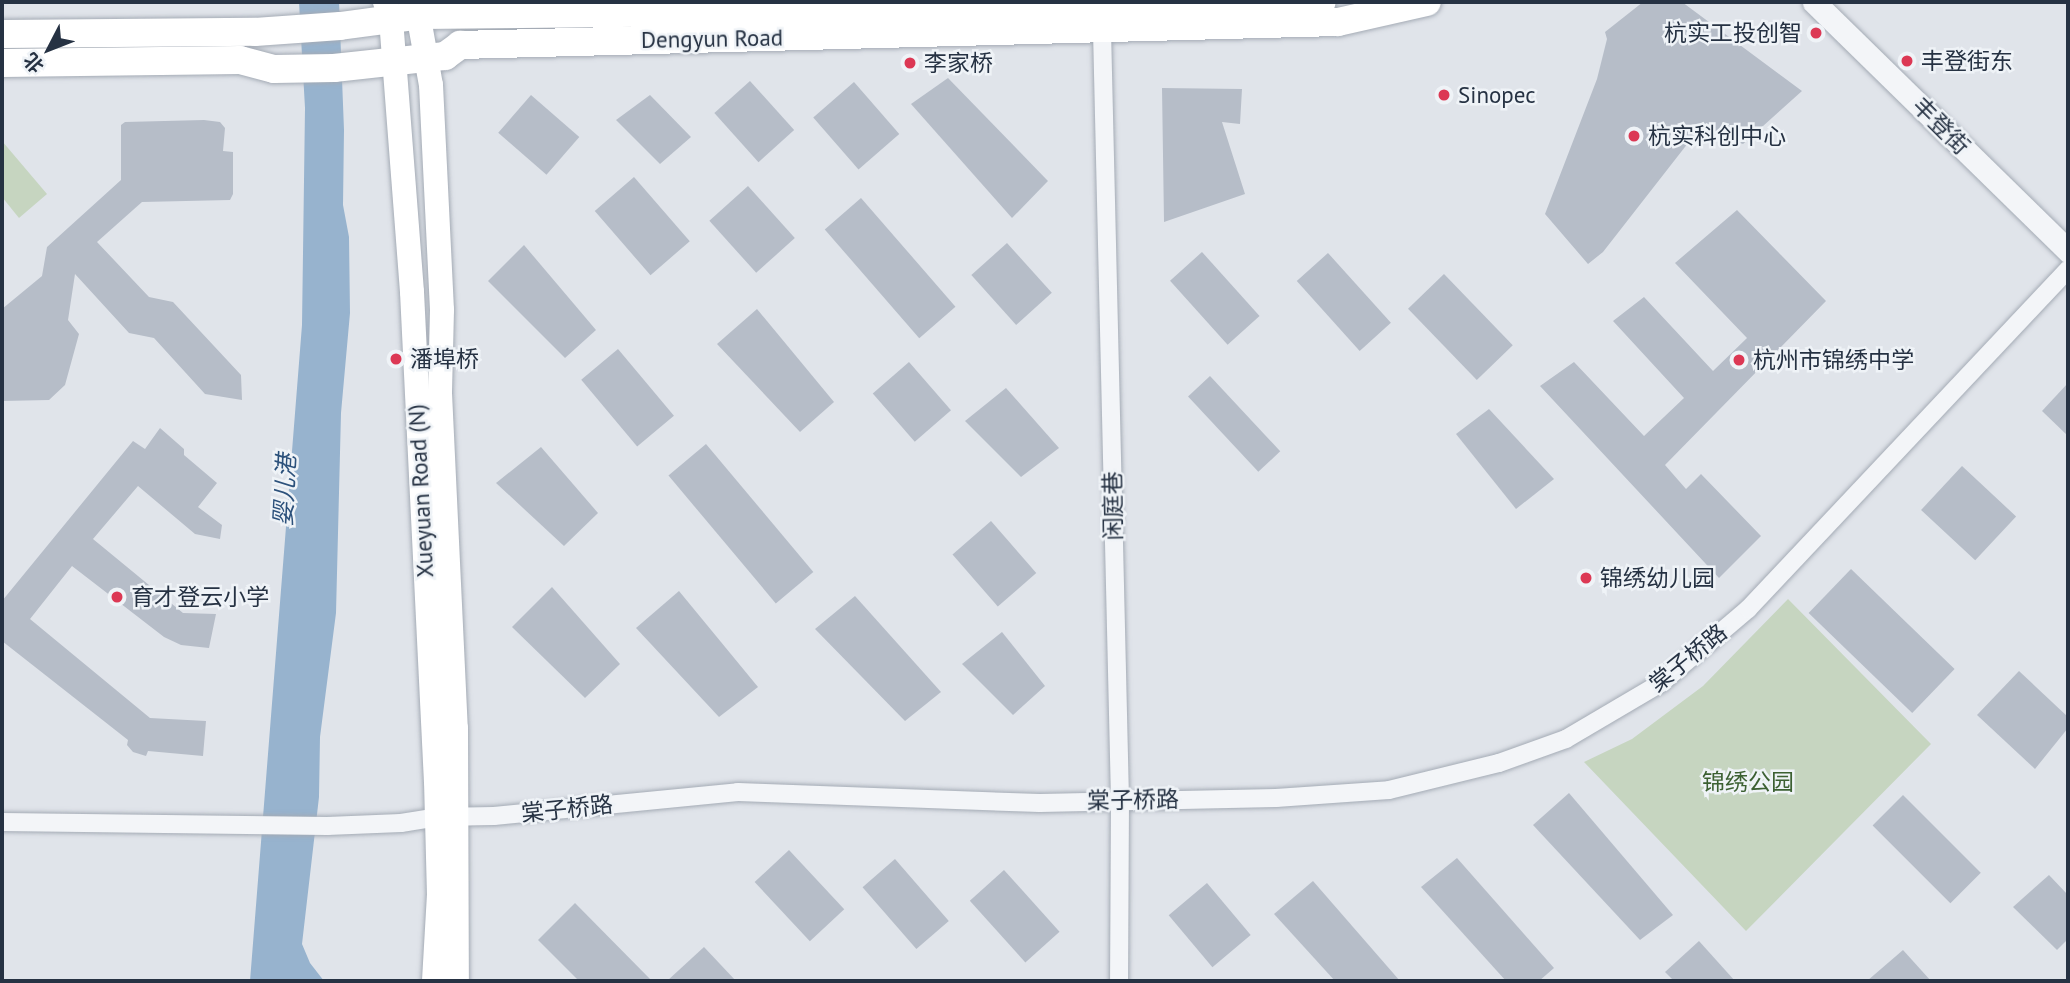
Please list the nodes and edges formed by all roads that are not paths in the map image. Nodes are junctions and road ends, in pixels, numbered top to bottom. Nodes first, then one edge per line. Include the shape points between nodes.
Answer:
1 (1322, 2) edge
2 (1427, 2) edge
3 (1814, 2) edge
4 (418, 8) edge
5 (388, 11) edge
6 (1102, 30) junction
7 (2, 34) edge
8 (426, 59) junction
9 (392, 62) junction
10 (2, 63) edge
11 (2068, 251) edge
12 (2068, 269) edge
13 (1120, 800) junction
14 (448, 816) junction
15 (2, 822) edge
16 (434, 981) edge
17 (457, 981) edge
18 (1119, 981) edge

1 - 4 main road, Dengyun Road via 1305,6
2 - 6 main road, Dengyun Road via 1338,22
3 - 11 street, 丰登街
4 - 5 main road, Dengyun Road
4 - 8 main road, Xueyuan Road (N)
5 - 7 main road, Dengyun Road via 330,27 255,32
5 - 9 main road, Xueyuan Road (N)
6 - 8 main road, Dengyun Road via 460,45 445,57
6 - 13 street, 闲庭巷
8 - 9 main road, Dengyun Road
8 - 14 main road, Xueyuan Road (N) via 442,296
9 - 10 main road, Dengyun Road via 274,69 240,60
9 - 14 main road, Xueyuan Road (N)
12 - 13 street, 棠子桥路 via 1748,609 1661,683 1566,739 1499,763 1389,790 1276,798
13 - 14 street, 棠子桥路 via 1040,803 738,792 494,816
13 - 18 street, 闲庭巷
14 - 15 street, 棠子桥路 via 327,826
14 - 16 main road, Xueyuan Road (N)
14 - 17 main road, Xueyuan Road (N)

